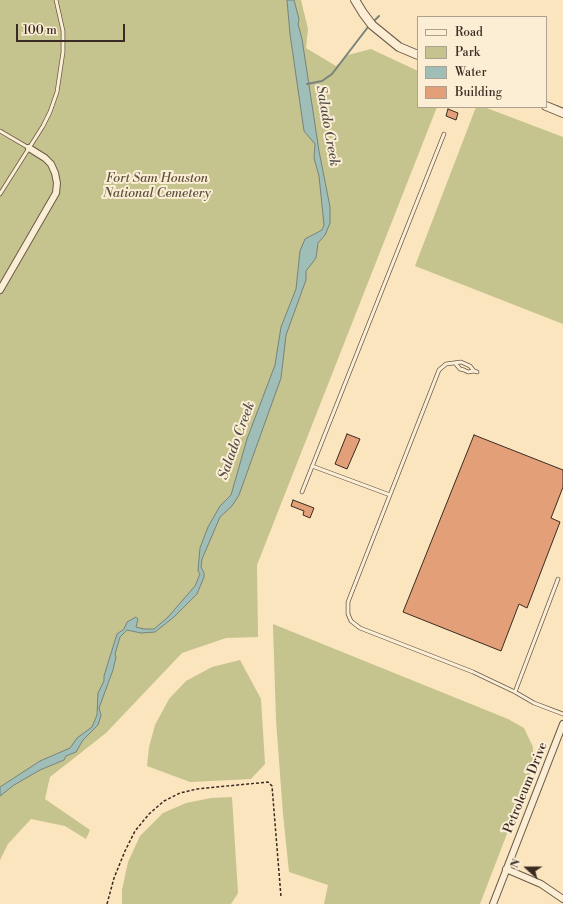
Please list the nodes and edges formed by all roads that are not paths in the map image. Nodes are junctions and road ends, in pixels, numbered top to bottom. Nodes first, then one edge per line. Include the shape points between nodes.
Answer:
1 (56, 0) edge
2 (355, 0) edge
3 (417, 55) edge
4 (547, 106) edge
5 (563, 113) edge
6 (0, 131) edge
7 (444, 134) dead end
8 (29, 148) junction
9 (0, 194) edge
10 (0, 290) edge
11 (455, 363) junction
12 (312, 466) junction
13 (302, 492) dead end
14 (390, 495) junction
15 (558, 579) dead end
16 (515, 692) junction
17 (563, 714) edge
18 (563, 724) edge
19 (506, 869) junction
20 (563, 900) edge
21 (493, 904) edge

1 - 8 lane via 63,31 61,74 50,112
2 - 3 street via 372,25 399,46
4 - 5 street
6 - 8 lane
7 - 12 lane
8 - 9 lane
8 - 10 street via 51,164 57,183 56,193
11 - 11 lane via 467,364 476,371 460,369
11 - 14 lane via 446,364 439,370
12 - 13 lane
12 - 14 lane
14 - 16 lane via 348,602 351,621 360,628 473,672
15 - 16 lane
16 - 17 lane via 534,703
18 - 19 street, Petroleum Drive
19 - 20 street via 541,884
19 - 21 street, Petroleum Drive

